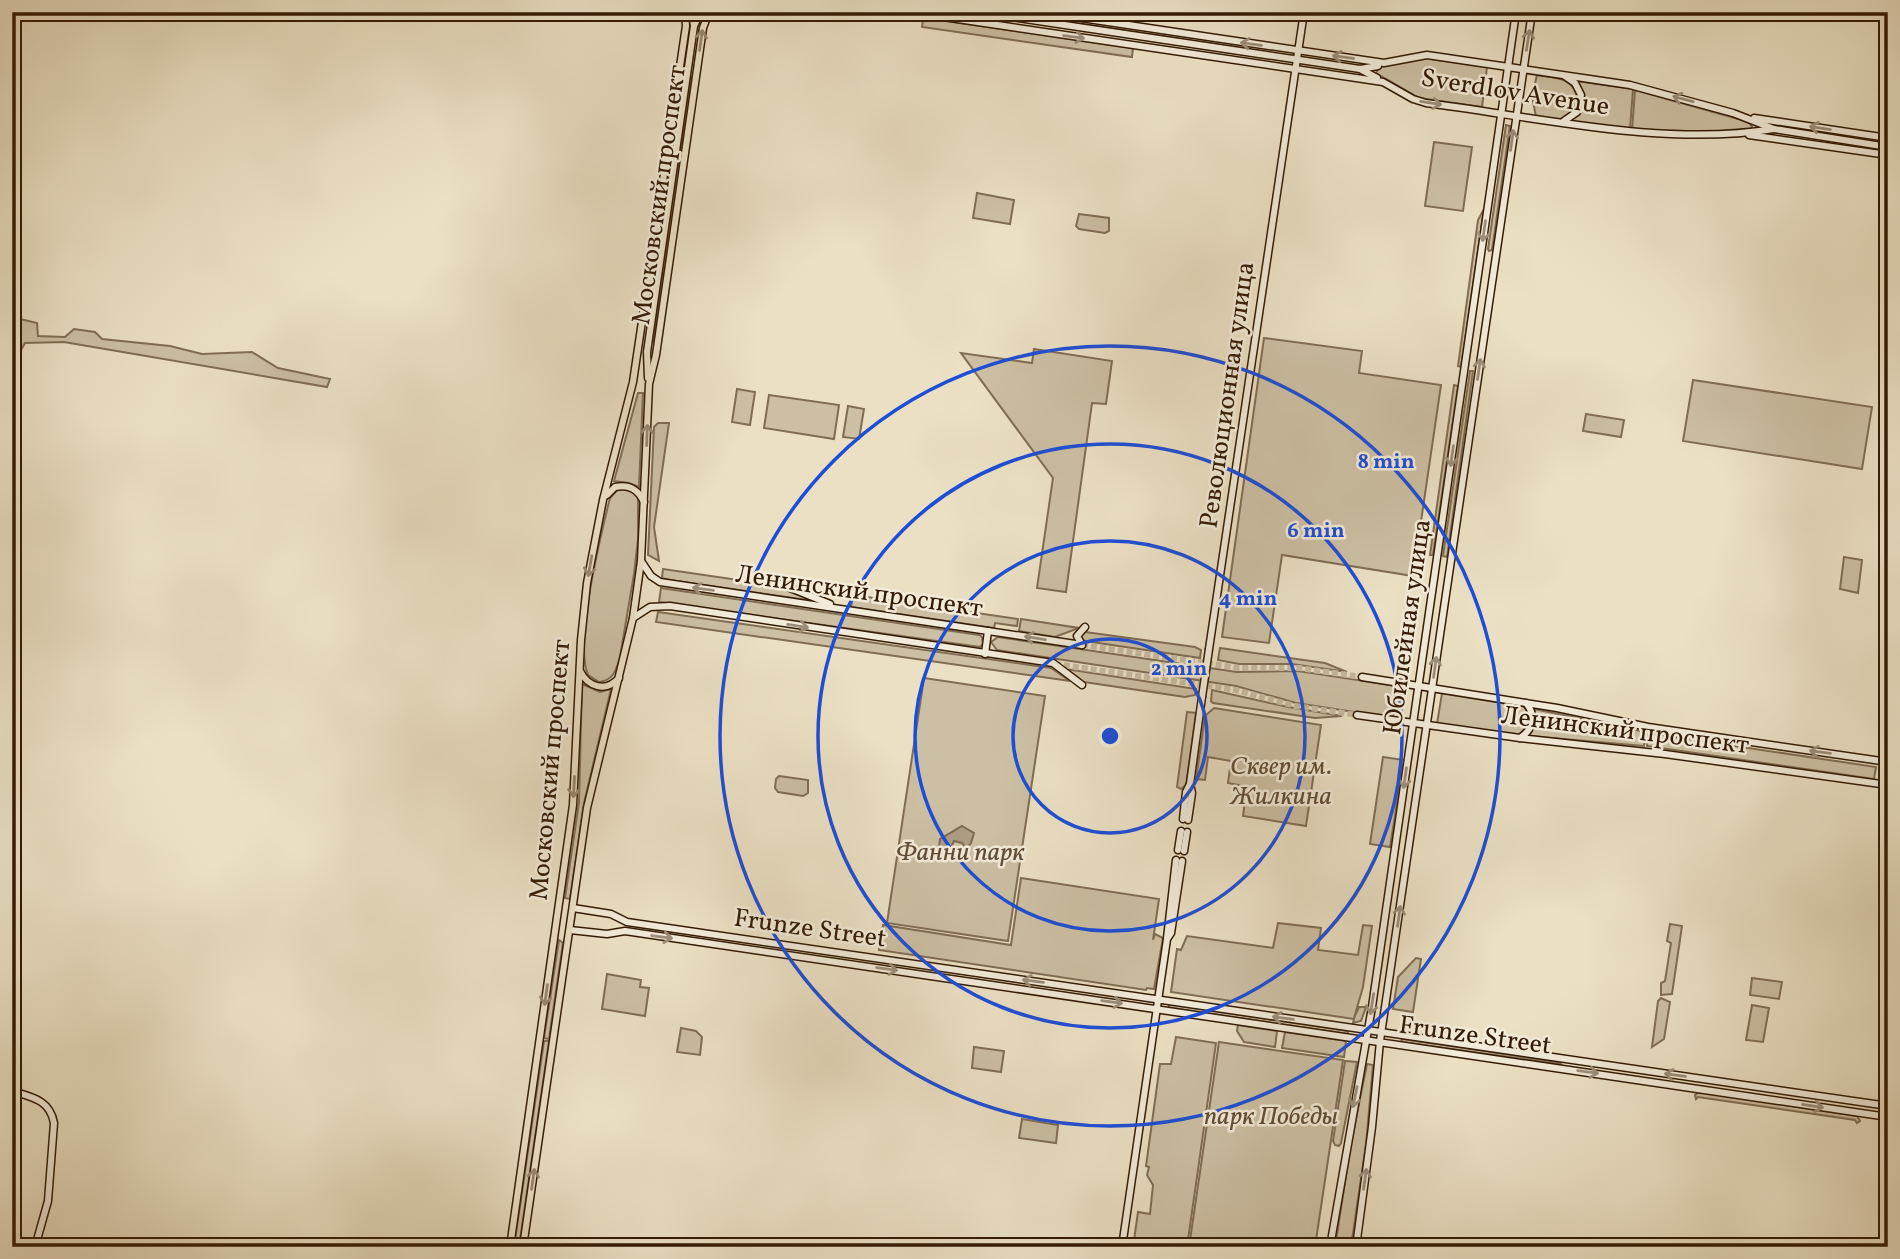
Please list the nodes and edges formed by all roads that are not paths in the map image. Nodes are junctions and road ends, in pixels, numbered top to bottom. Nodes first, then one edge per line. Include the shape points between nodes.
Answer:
1 (685, 12) edge
2 (692, 12) edge
3 (700, 12) edge
4 (709, 12) edge
5 (910, 12) edge
6 (978, 12) edge
7 (1041, 12) edge
8 (1304, 12) edge
9 (1516, 12) edge
10 (1532, 12) edge
11 (694, 26) junction
12 (1298, 51) junction
13 (1296, 59) junction
14 (1381, 64) junction
15 (1507, 66) junction
16 (1295, 69) junction
17 (1360, 69) junction
18 (1523, 69) junction
19 (1562, 75) junction
20 (1380, 80) junction
21 (1501, 113) junction
22 (1516, 114) junction
23 (1749, 118) junction
24 (1559, 121) junction
25 (1774, 130) junction
26 (1746, 134) junction
27 (1888, 138) edge
28 (1888, 147) edge
29 (1888, 155) edge
30 (1481, 253) junction
31 (1496, 255) junction
32 (646, 352) junction
33 (634, 381) junction
34 (649, 382) junction
35 (603, 499) junction
36 (645, 504) junction
37 (641, 561) junction
38 (773, 581) dead end
39 (841, 609) junction
40 (633, 618) junction
41 (1085, 627) dead end
42 (988, 631) junction
43 (985, 654) junction
44 (579, 669) junction
45 (620, 676) junction
46 (1362, 677) tunnel mouth
47 (1082, 685) dead end
48 (1419, 686) junction
49 (1432, 688) junction
50 (1525, 703) junction
51 (1357, 716) tunnel mouth
52 (1413, 723) junction
53 (1426, 725) junction
54 (1520, 738) junction
55 (1888, 762) edge
56 (1888, 785) edge
57 (1185, 820) dead end
58 (1184, 832) dead end
59 (1181, 850) dead end
60 (1179, 861) dead end
61 (560, 906) junction
62 (573, 908) junction
63 (614, 916) junction
64 (627, 922) junction
65 (557, 928) junction
66 (570, 930) junction
67 (625, 931) junction
68 (611, 933) junction
69 (822, 950) junction
70 (844, 954) junction
71 (821, 960) junction
72 (842, 963) junction
73 (1057, 985) junction
74 (1056, 994) junction
75 (1158, 999) junction
76 (1157, 1009) junction
77 (1368, 1030) junction
78 (1381, 1032) junction
79 (1366, 1039) junction
80 (1380, 1041) junction
81 (1565, 1059) junction
82 (1564, 1068) junction
83 (1704, 1080) junction
84 (1703, 1089) junction
85 (12, 1091) edge
86 (1888, 1106) edge
87 (1888, 1117) edge
88 (36, 1246) edge
89 (510, 1247) edge
90 (523, 1247) edge
91 (1122, 1247) edge
92 (1330, 1247) edge
93 (1356, 1247) edge

1 - 33 main road, Московский проспект
2 - 11 main road, Московский проспект
3 - 11 main road, Московский проспект
34 -> 4 main road, Московский проспект
5 -> 16 main road, Sverdlov Avenue
6 - 13 main road, Sverdlov Avenue
12 -> 7 main road, Sverdlov Avenue
8 - 12 main road, Революционная улица
9 - 15 main road, Юбилейная улица
18 -> 10 main road, Юбилейная улица
11 - 32 main road, Московский проспект
12 - 13 main road, Революционная улица
14 -> 12 main road, Sverdlov Avenue
13 - 16 main road, Революционная улица
13 - 17 main road, Sverdlov Avenue
14 - 15 main road, Sverdlov Avenue via 1427,55
14 - 17 main road, Sverdlov Avenue
14 - 20 main road via 1375,71
15 - 18 main road, Sverdlov Avenue
15 - 21 main road, Юбилейная улица
16 - 20 main road, Sverdlov Avenue
16 - 57 main road, Революционная улица, bridge
17 - 20 main road, Sverdlov Avenue
18 - 19 main road, Sverdlov Avenue
18 - 22 main road, Юбилейная улица
23 -> 19 main road, Sverdlov Avenue via 1630,85
19 - 24 main road via 1575,83 1581,100 1573,116
20 -> 21 main road, Sverdlov Avenue via 1420,101
21 - 22 main road, Sverdlov Avenue
21 -> 30 main road, Юбилейная улица
22 - 24 main road, Sverdlov Avenue
31 -> 22 main road, Юбилейная улица
23 - 25 main road, Sverdlov Avenue
23 - 26 main road via 1753,127
27 -> 23 main road, Sverdlov Avenue
24 - 26 main road, Sverdlov Avenue via 1631,132
25 - 26 main road, Sverdlov Avenue
25 - 28 main road, Sverdlov Avenue
26 - 29 main road, Sverdlov Avenue
30 - 31 main road
30 -> 48 main road, Юбилейная улица
49 -> 31 main road, Юбилейная улица
32 - 33 main road, Московский проспект
32 - 34 main road, Московский проспект
33 - 34 main road via 645,373
33 - 35 main road, Московский проспект
36 -> 34 main road, Московский проспект
35 - 36 main road via 615,486 626,486 637,490
35 -> 44 main road, Московский проспект via 587,583
36 - 37 main road, Московский проспект
39 -> 37 main road, Ленинский проспект via 660,582
37 - 40 main road, Московский проспект
38 - 39 main road
39 - 42 main road, Ленинский проспект
40 -> 43 main road, Ленинский проспект via 650,607 670,606
40 - 45 main road, Московский проспект
41 -> 42 main road, Ленинский проспект via 1077,636 1082,645
42 - 43 main road
43 - 47 main road, Ленинский проспект via 1053,663
44 - 45 main road via 587,682 599,686 610,685
44 -> 61 main road, Московский проспект via 573,804
45 - 62 main road, Московский проспект via 587,808
46 - 48 main road, Ленинский проспект
48 - 49 main road, Ленинский проспект
48 - 52 main road, Юбилейная улица
49 - 50 main road, Ленинский проспект
49 - 53 main road, Юбилейная улица
50 - 54 main road via 1532,722
55 -> 50 main road, Ленинский проспект via 1647,727
51 - 52 main road, Ленинский проспект
52 - 53 main road, Ленинский проспект
52 -> 77 main road, Юбилейная улица
53 - 54 main road, Ленинский проспект
78 -> 53 main road, Юбилейная улица
54 - 56 main road, Ленинский проспект
58 - 59 main road
60 - 75 main road
61 - 62 main road, Frunze Street
61 - 65 main road, Московский проспект
62 - 63 main road, Frunze Street
62 - 66 main road, Московский проспект
63 - 64 main road, Frunze Street
63 - 68 main road via 618,925
64 - 67 main road via 621,926
64 - 69 main road, Frunze Street
65 - 66 main road, Frunze Street
65 -> 89 main road, Московский проспект
66 - 68 main road, Frunze Street
90 -> 66 main road, Московский проспект
67 - 68 main road, Frunze Street
67 -> 71 main road, Frunze Street
69 - 70 main road, Frunze Street
69 - 71 main road
70 - 72 main road via 839,958
73 -> 70 main road, Frunze Street
71 - 72 main road, Frunze Street
72 -> 74 main road, Frunze Street
73 - 74 main road
73 - 75 main road, Frunze Street
74 -> 76 main road, Frunze Street
75 - 76 main road
77 -> 75 main road, Frunze Street
76 - 79 main road, Frunze Street
76 - 91 main road
77 - 78 main road, Frunze Street
77 - 79 main road, Юбилейная улица
78 - 80 main road, Юбилейная улица
78 - 81 main road, Frunze Street
79 - 80 main road, Frunze Street
79 -> 92 main road, Юбилейная улица
80 - 82 main road, Frunze Street
93 -> 80 main road, Юбилейная улица
81 - 82 main road
83 -> 81 main road, Frunze Street
82 -> 84 main road, Frunze Street
83 - 84 main road
83 - 86 main road, Frunze Street
84 -> 87 main road, Frunze Street
85 - 88 main road via 47,1105 54,1123 48,1201

